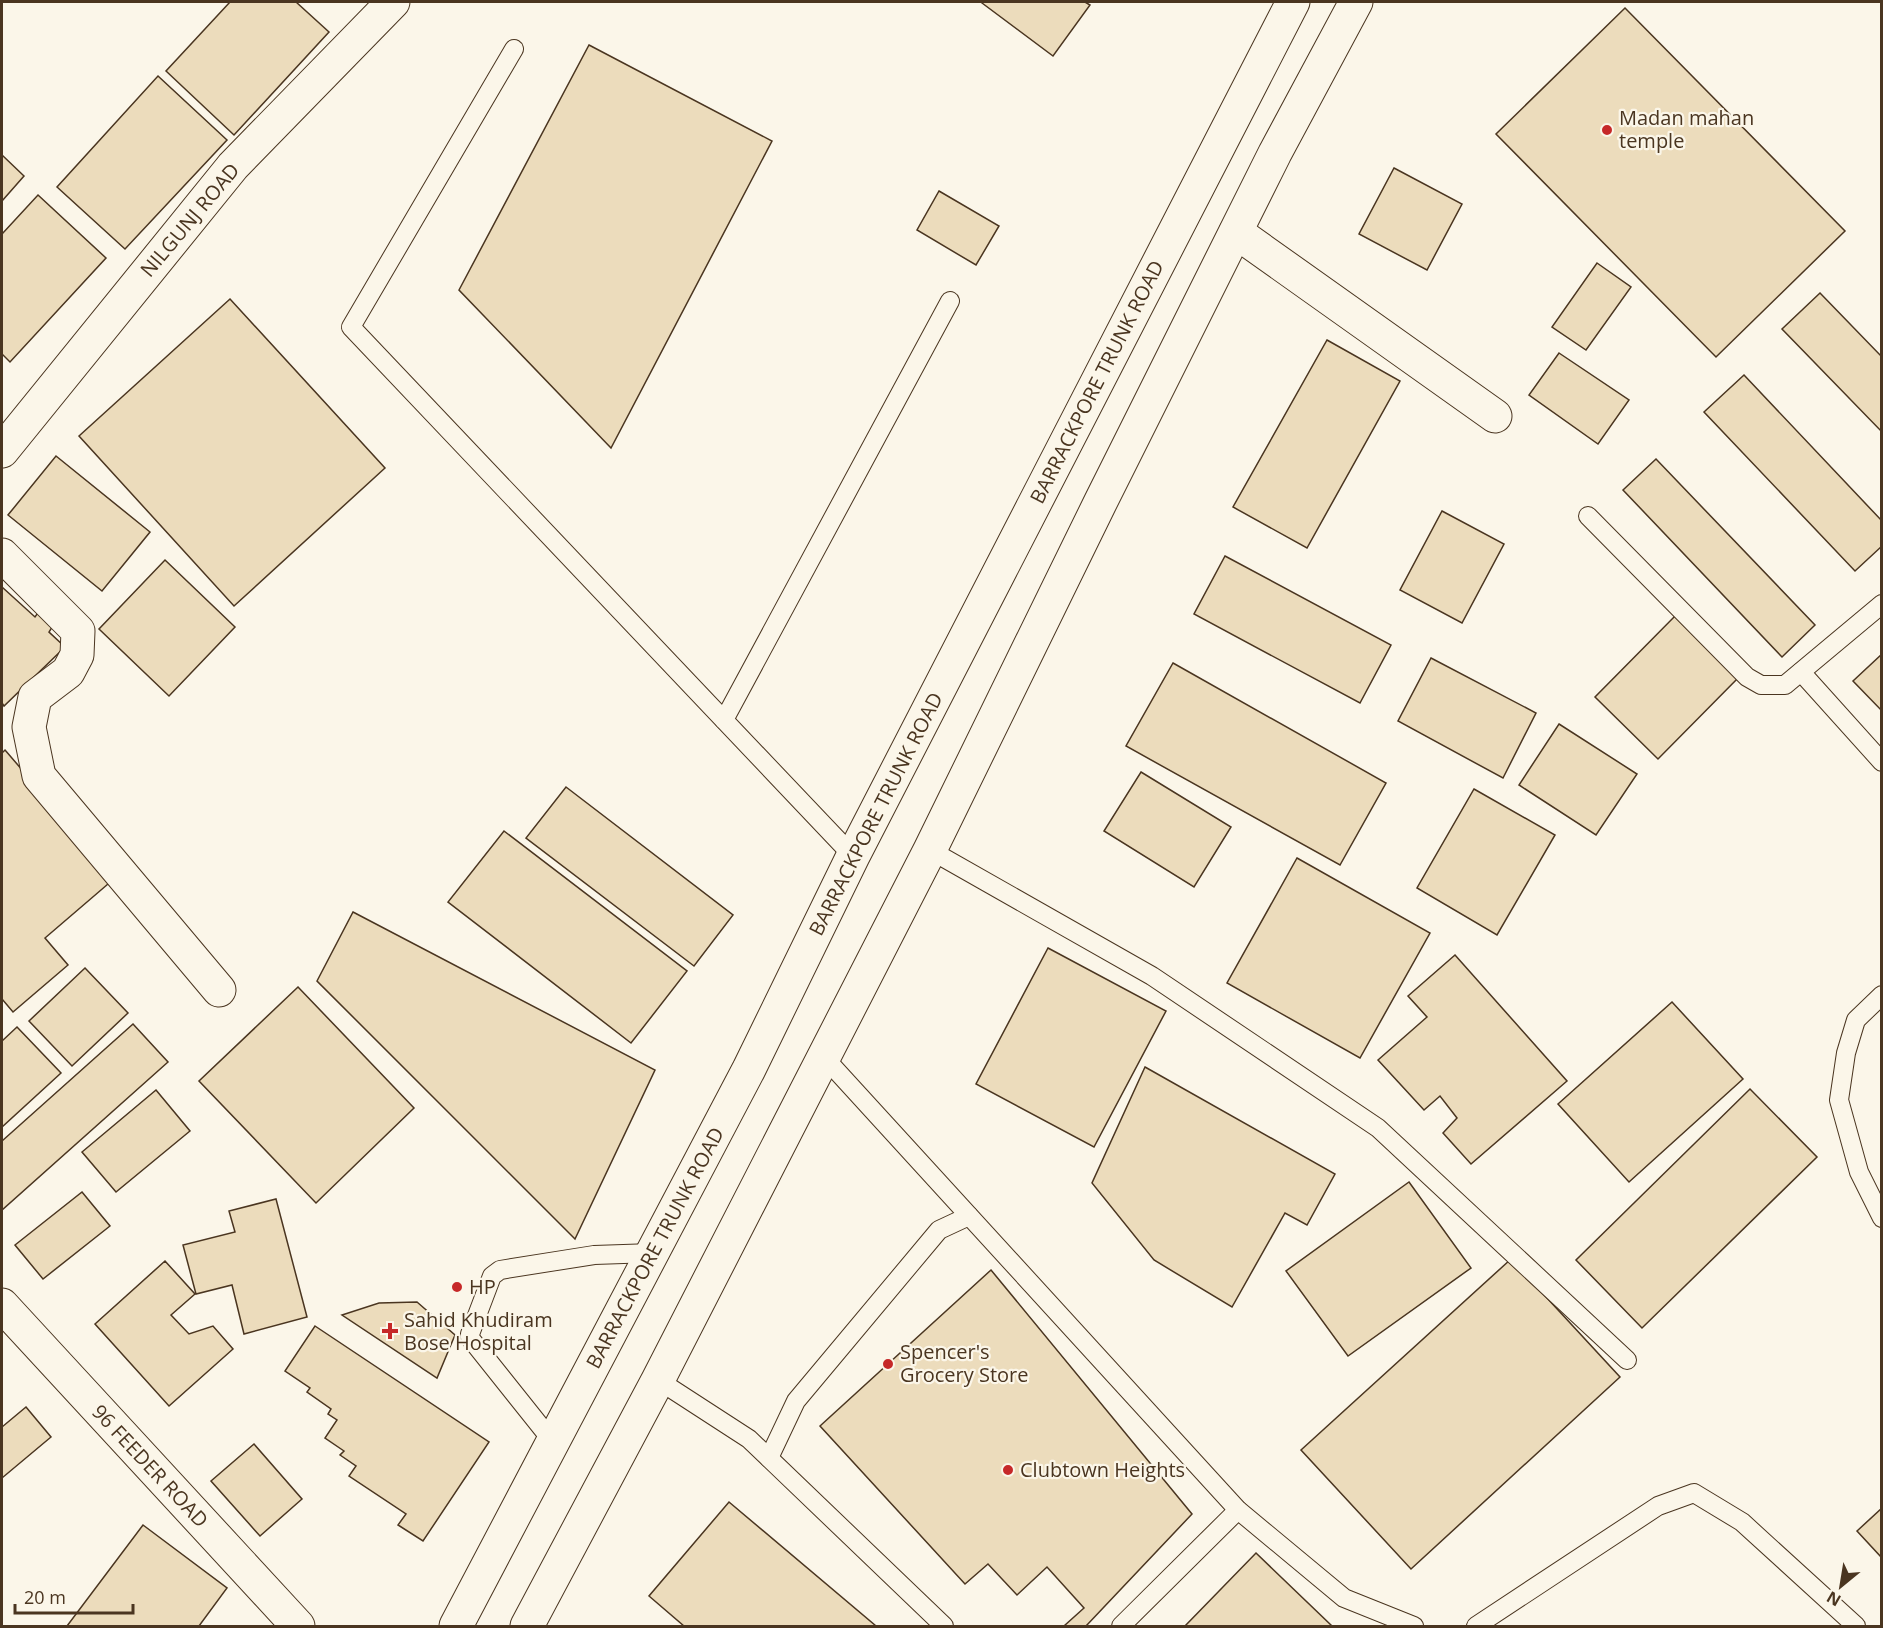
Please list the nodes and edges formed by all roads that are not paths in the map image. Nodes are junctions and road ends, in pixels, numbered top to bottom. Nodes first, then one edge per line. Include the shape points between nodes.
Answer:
1 (393, 2) edge
2 (1293, 2) edge
3 (1356, 2) edge
4 (514, 49) dead end
5 (1236, 232) junction
6 (950, 301) dead end
7 (1495, 416) dead end
8 (2, 451) edge
9 (1588, 516) dead end
10 (2, 555) edge
11 (1881, 604) edge
12 (1802, 672) junction
13 (724, 720) junction
14 (1881, 762) edge
15 (930, 850) junction
16 (853, 855) junction
17 (219, 990) dead end
18 (1881, 995) edge
19 (824, 1057) junction
20 (969, 1216) junction
21 (1881, 1218) edge
22 (653, 1253) junction
23 (2, 1305) edge
24 (1626, 1360) dead end
25 (657, 1380) junction
26 (553, 1442) junction
27 (769, 1458) junction
28 (1238, 1510) junction
29 (298, 1626) edge
30 (456, 1626) edge
31 (527, 1626) edge
32 (944, 1626) edge
33 (1121, 1626) edge
34 (1414, 1626) edge
35 (1476, 1626) edge
36 (1856, 1626) edge

1 - 8 main road, NILGUNJ ROAD via 233,166
2 - 16 main road, BARRACKPORE TRUNK ROAD
3 - 5 main road
4 - 13 lane via 351,327
5 - 7 main road
5 - 15 main road
6 - 13 lane
9 - 12 lane via 1747,677 1761,685 1785,685
10 - 17 main road via 78,631 77,655 68,672 35,697 29,727 39,776
11 - 12 lane
12 - 14 lane
13 - 16 lane
15 - 19 main road
15 - 24 lane via 1152,976 1378,1128
16 - 22 main road, BARRACKPORE TRUNK ROAD via 749,1069
18 - 21 lane via 1856,1020 1839,1100 1859,1172
19 - 20 lane
19 - 25 main road
20 - 27 lane via 939,1230 796,1401
20 - 28 lane
22 - 26 main road, BARRACKPORE TRUNK ROAD
22 - 26 lane via 585,1256 500,1270 492,1276 470,1338
23 - 29 main road, 96 FEEDER ROAD
25 - 27 lane via 749,1438
25 - 31 main road
26 - 30 main road, BARRACKPORE TRUNK ROAD
27 - 32 lane
28 - 33 lane
28 - 34 lane via 1344,1598
35 - 36 lane via 1658,1506 1694,1493 1742,1522

